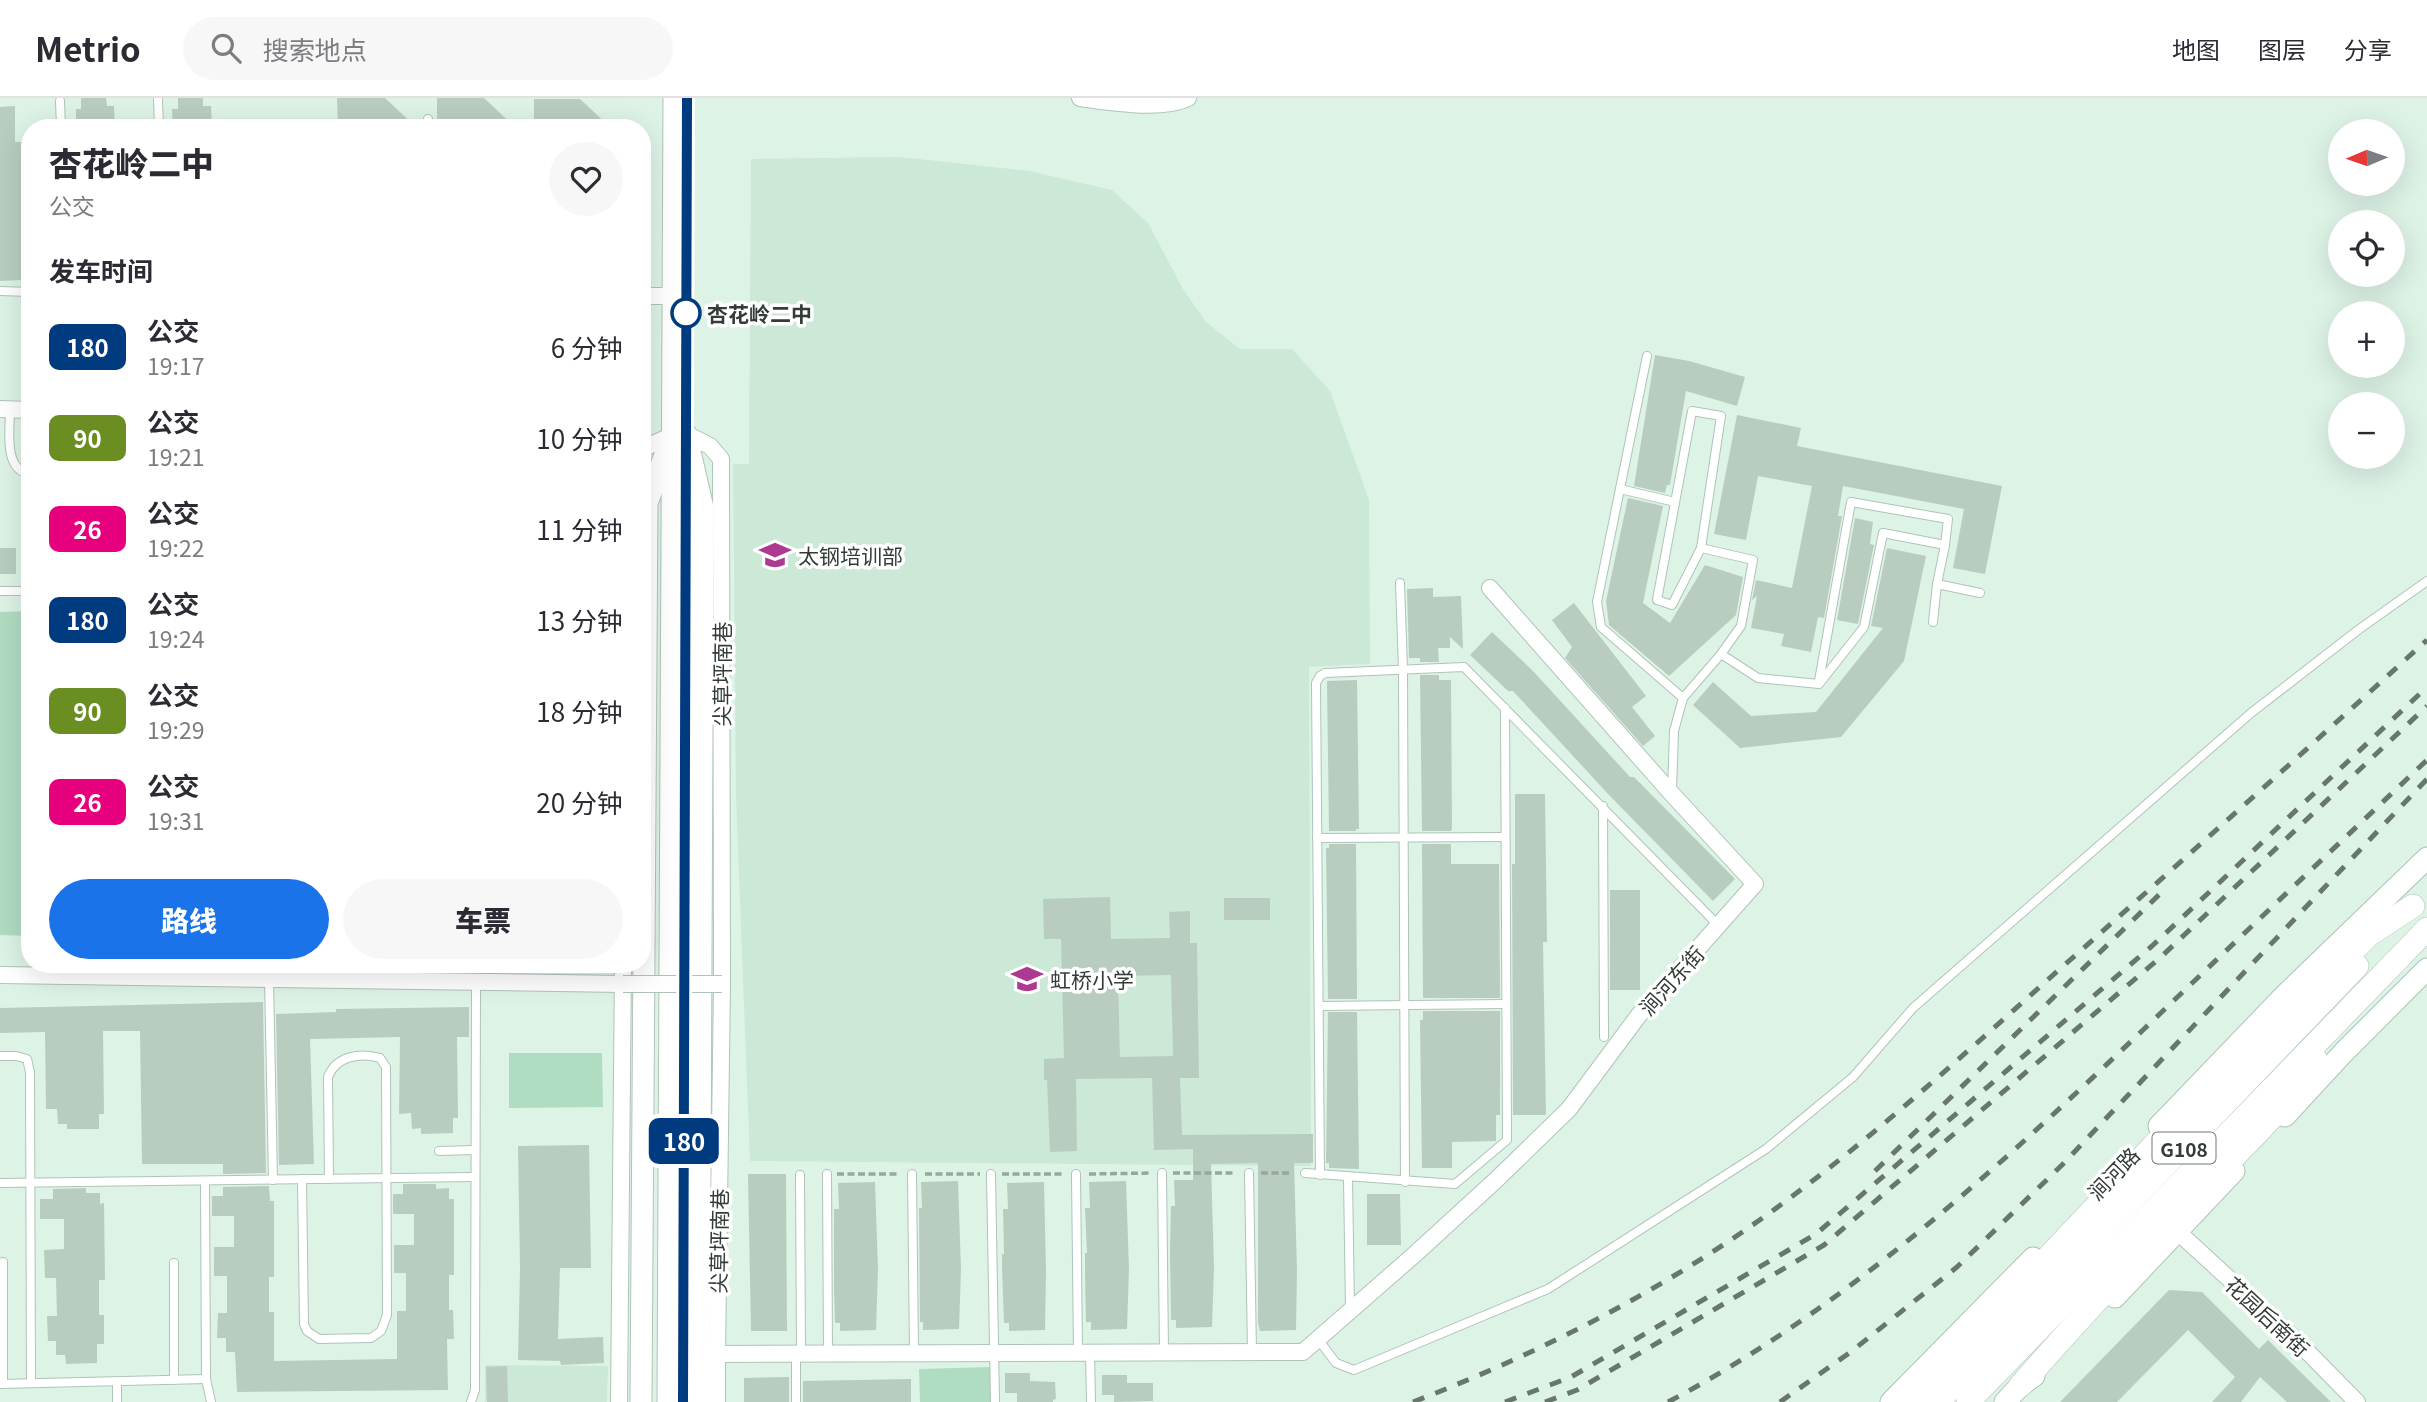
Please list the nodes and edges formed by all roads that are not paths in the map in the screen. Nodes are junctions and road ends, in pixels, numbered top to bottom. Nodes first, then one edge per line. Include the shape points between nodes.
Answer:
1 (674, 98) edge
2 (687, 98) edge
3 (1080, 98) edge
4 (1188, 98) edge
5 (158, 99) edge
6 (60, 101) dead end
7 (61, 119) edge
8 (159, 119) edge
9 (0, 291) edge
10 (21, 292) edge
11 (651, 296) edge
12 (673, 296) junction
13 (1647, 356) dead end
14 (5, 409) edge
15 (679, 434) junction
16 (651, 445) edge
17 (21, 470) edge
18 (1620, 489) junction
19 (651, 494) edge
20 (1675, 502) junction
21 (1945, 545) junction
22 (1701, 548) junction
23 (2427, 581) edge
24 (1400, 583) dead end
25 (1937, 584) junction
26 (1490, 588) dead end
27 (0, 591) edge
28 (21, 591) edge
29 (1980, 593) dead end
30 (1933, 622) dead end
31 (1721, 654) junction
32 (1403, 670) junction
33 (1819, 684) junction
34 (1683, 698) junction
35 (1505, 708) junction
36 (1672, 794) junction
37 (1603, 807) junction
38 (1505, 836) junction
39 (1317, 838) junction
40 (1404, 838) junction
41 (2427, 858) edge
42 (2420, 899) edge
43 (1719, 926) junction
44 (2427, 929) edge
45 (2427, 969) edge
46 (124, 973) edge
47 (254, 973) edge
48 (623, 973) edge
49 (644, 973) edge
50 (0, 975) edge
51 (270, 978) junction
52 (476, 982) junction
53 (623, 984) junction
54 (722, 984) junction
55 (1506, 1004) junction
56 (1319, 1006) junction
57 (1404, 1006) junction
58 (2336, 1022) junction
59 (1604, 1037) dead end
60 (0, 1056) edge
61 (475, 1150) junction
62 (439, 1151) dead end
63 (1162, 1173) road end
64 (1249, 1173) road end
65 (1306, 1173) road end
66 (827, 1174) road end
67 (912, 1174) road end
68 (991, 1174) road end
69 (1076, 1174) road end
70 (800, 1175) dead end
71 (1320, 1175) junction
72 (475, 1177) junction
73 (1348, 1177) junction
74 (386, 1178) junction
75 (302, 1179) junction
76 (329, 1179) junction
77 (273, 1180) junction
78 (205, 1181) junction
79 (0, 1182) edge
80 (30, 1182) junction
81 (1405, 1182) junction
82 (2178, 1232) junction
83 (3, 1262) dead end
84 (174, 1263) dead end
85 (1350, 1313) junction
86 (1318, 1339) junction
87 (1164, 1352) junction
88 (1252, 1352) junction
89 (994, 1353) junction
90 (1084, 1353) junction
91 (717, 1354) junction
92 (799, 1354) junction
93 (828, 1354) junction
94 (914, 1354) junction
95 (206, 1379) junction
96 (174, 1380) junction
97 (117, 1382) junction
98 (31, 1383) junction
99 (1, 1384) edge
100 (2012, 1394) edge
101 (117, 1402) edge
102 (211, 1402) edge
103 (471, 1402) edge
104 (619, 1402) edge
105 (641, 1402) edge
106 (668, 1402) edge
107 (683, 1402) edge
108 (699, 1402) edge
109 (717, 1402) edge
110 (796, 1402) edge
111 (995, 1402) edge
112 (1091, 1402) edge
113 (1891, 1402) edge
114 (1912, 1402) edge
115 (1938, 1402) edge
116 (1968, 1402) edge
117 (2357, 1402) edge

1 - 12 main road
2 - 15 main road
3 - 4 street via 1174,104
5 - 8 lane
6 - 7 lane
9 - 10 lane
11 - 12 street
12 - 15 main road
13 - 18 lane
14 - 17 lane via 11,458
15 - 16 street
15 - 19 main road
15 - 54 street, 尖草坪南巷 via 710,446 721,459
15 - 106 main road
15 - 107 main road
15 - 108 main road via 703,508
18 - 20 lane
18 - 34 lane via 1597,602 1601,627
20 - 22 lane via 1657,600 1672,605
20 - 22 lane via 1692,411 1721,416
21 - 25 lane
21 - 33 lane via 1883,533 1864,627
21 - 33 lane via 1948,519 1851,502
22 - 31 lane via 1753,560 1741,626
23 - 86 lane via 2251,713 1913,1008 1853,1077 1766,1149 1548,1289 1354,1370 1336,1363
24 - 32 lane
25 - 29 lane
25 - 30 lane
26 - 36 street, 涧河东街
27 - 28 lane
31 - 33 lane via 1758,678
31 - 34 lane
32 - 35 lane via 1464,667
32 - 39 lane via 1325,673 1316,683
32 - 40 lane
34 - 36 lane via 1674,731
35 - 37 lane
35 - 38 lane
36 - 43 street, 涧河东街 via 1755,884
37 - 43 lane
37 - 59 lane
38 - 40 lane
38 - 55 lane
39 - 40 lane
39 - 56 lane
40 - 57 lane
41 - 113 main road, 涧河路 via 2284,996
42 - 114 main road via 2370,934 2159,1140
42 - 115 main road, 涧河路 / G108
43 - 85 street, 涧河东街 via 1639,1016 1569,1109
44 - 58 main road, G108
45 - 82 main road
46 - 50 street
47 - 51 street
48 - 53 street
49 - 105 main road
51 - 52 street
51 - 77 lane
52 - 53 street
52 - 61 lane
53 - 54 street, bridge
53 - 104 street
54 - 91 street, 尖草坪南巷
55 - 57 lane
55 - 81 lane via 1507,1140 1455,1184
56 - 57 lane
56 - 71 lane
57 - 81 lane
58 - 100 main road via 2304,1078
58 - 116 main road, G108
60 - 80 lane via 22,1057 29,1066
61 - 62 lane
61 - 72 lane
63 - 87 lane
64 - 88 lane
65 - 71 lane
66 - 93 lane
67 - 94 lane
68 - 89 lane
69 - 90 lane
70 - 92 lane
71 - 73 lane
72 - 74 lane
72 - 103 lane via 475,1390
73 - 81 lane
73 - 85 lane
74 - 75 lane via 387,1315 382,1331 371,1338 319,1339 307,1331 303,1315
74 - 76 lane
74 - 76 lane via 386,1067 380,1058 368,1057 340,1060 328,1077
75 - 76 lane
75 - 77 lane
77 - 78 lane
78 - 80 lane
78 - 95 lane
79 - 80 lane
80 - 98 lane
82 - 100 main road via 2044,1370
82 - 117 street, 花园后南街
83 - 99 lane
84 - 96 lane
85 - 86 street, 涧河东街
86 - 88 street, 涧河东街 via 1303,1352
87 - 88 street
87 - 90 street
89 - 90 street
89 - 94 street
89 - 111 lane
90 - 112 lane
91 - 92 street
91 - 109 street, 尖草坪南巷
92 - 93 street
92 - 110 lane
93 - 94 street
95 - 96 lane
95 - 102 lane
96 - 97 lane
97 - 98 lane
97 - 101 lane
98 - 99 lane

